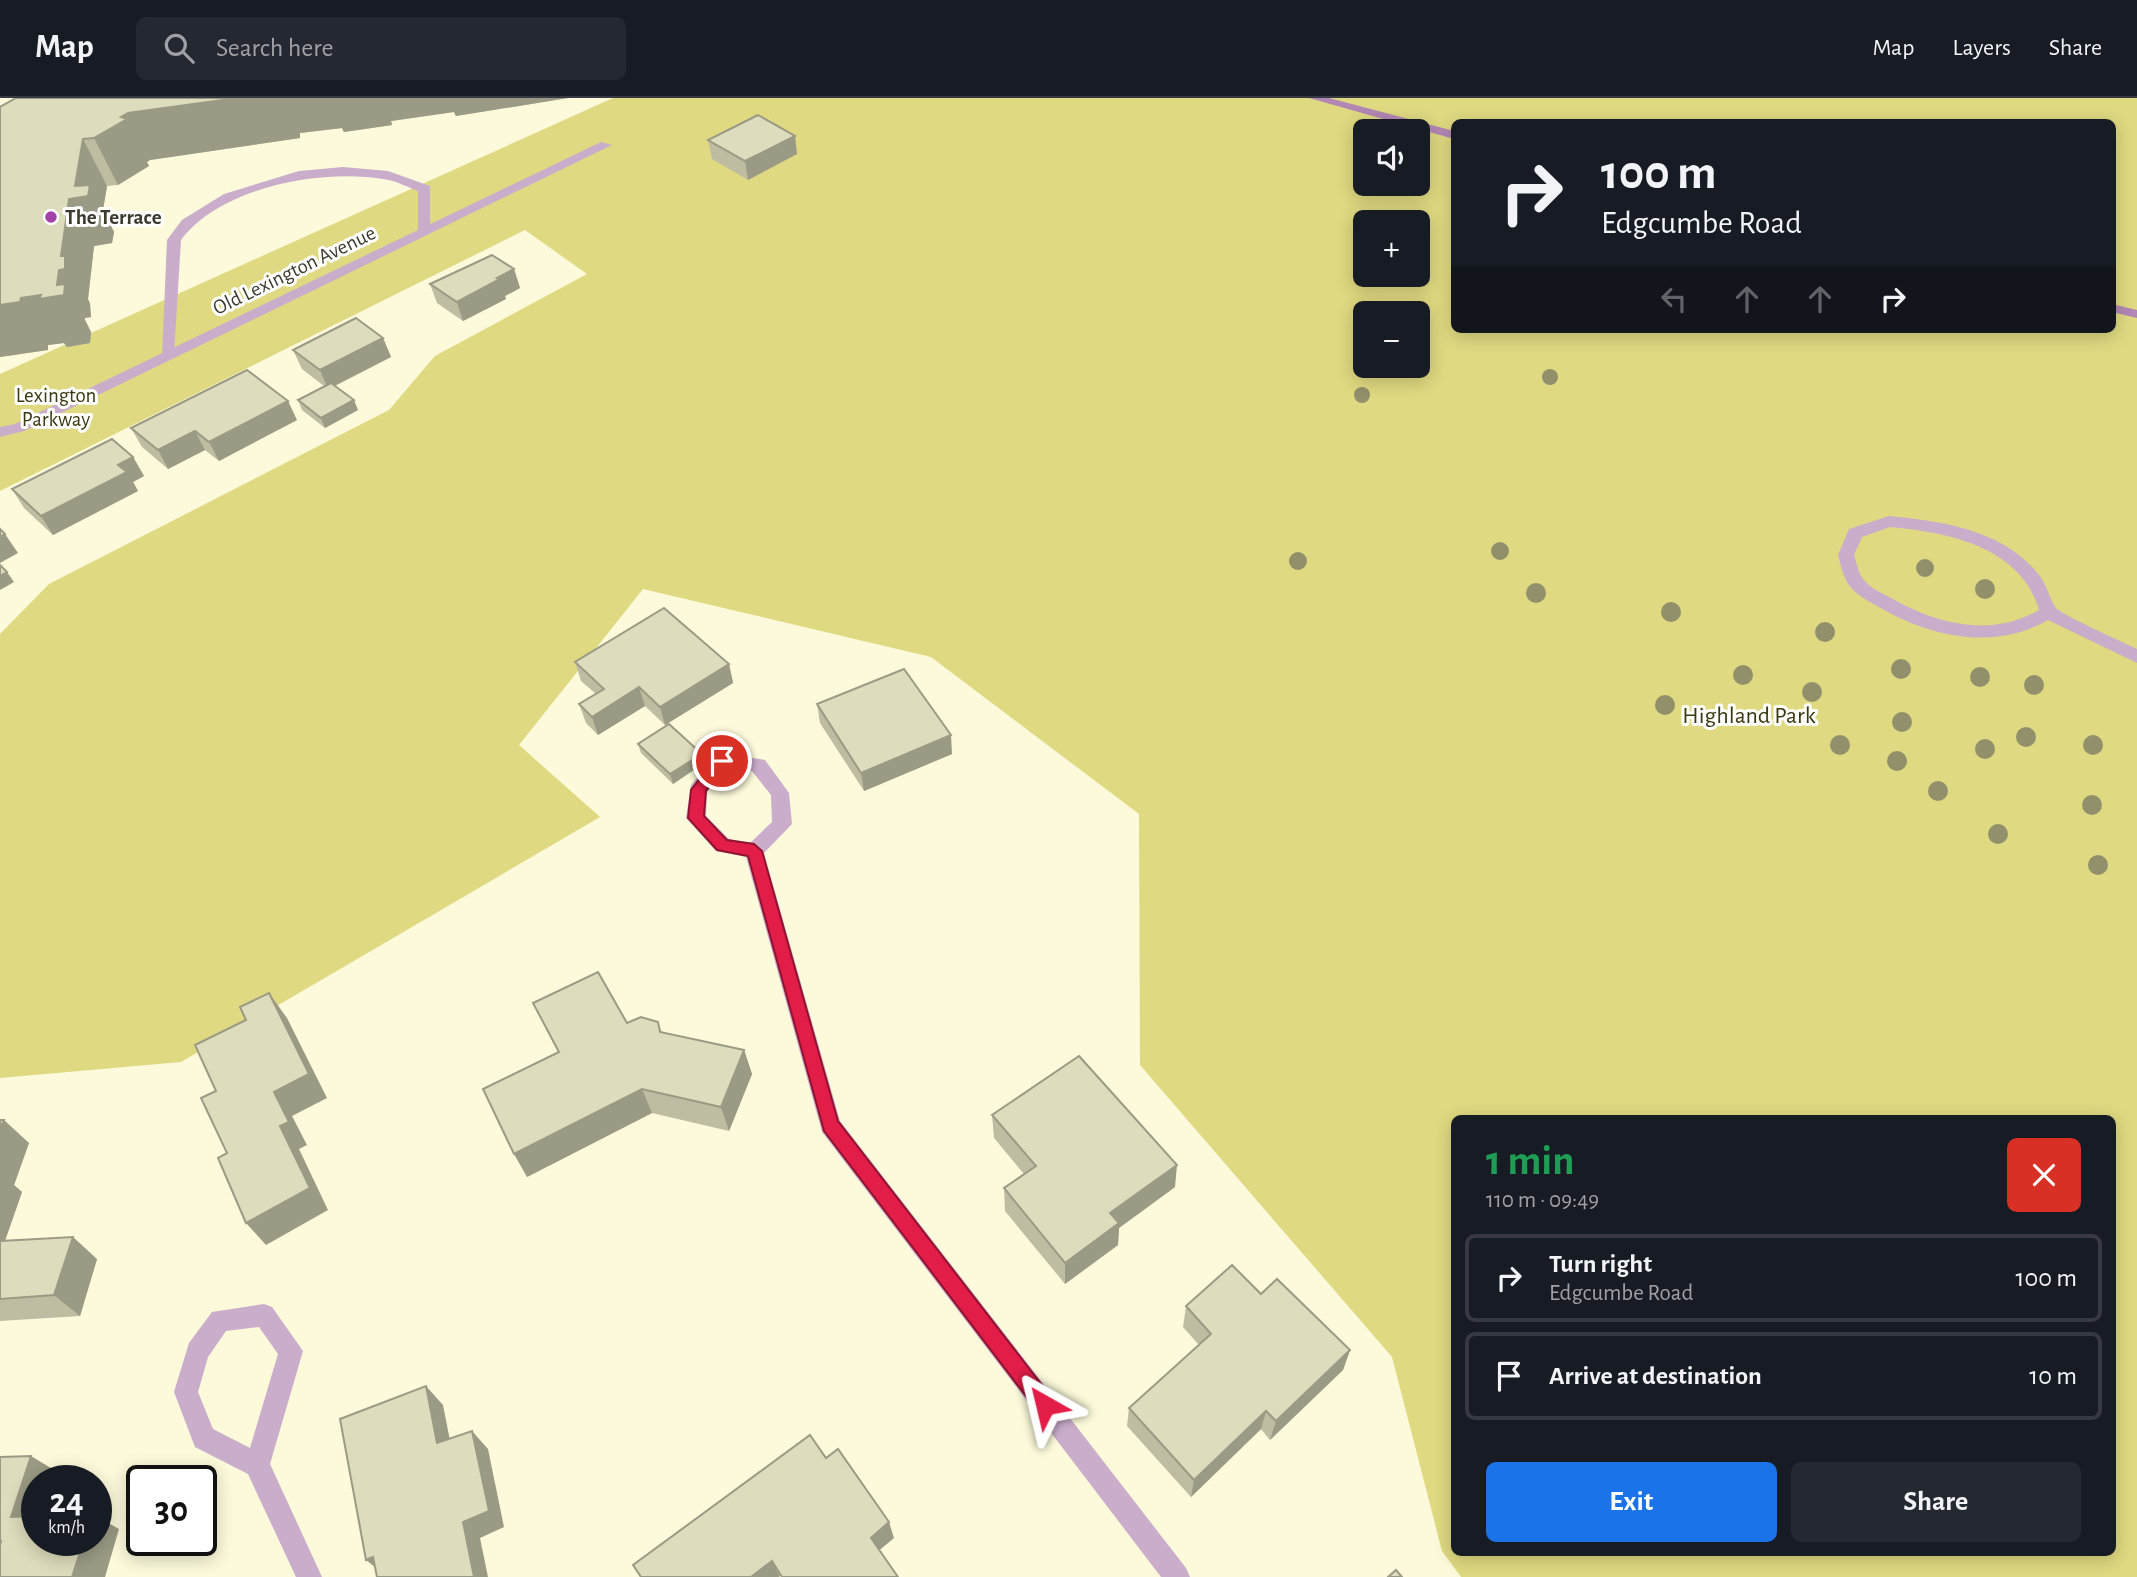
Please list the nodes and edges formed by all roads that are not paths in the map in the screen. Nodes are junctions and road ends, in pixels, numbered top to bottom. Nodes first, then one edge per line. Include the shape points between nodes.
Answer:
1 (1315, 98) edge
2 (1451, 134) edge
3 (606, 145) dead end
4 (425, 231) junction
5 (2116, 309) edge
6 (2137, 314) edge
7 (167, 355) junction
8 (0, 432) edge
9 (2048, 612) junction
10 (2137, 657) edge
11 (754, 851) junction
12 (257, 1465) junction
13 (309, 1577) edge
14 (1177, 1577) edge

1 - 2 main road
3 - 4 street, Old Lexington Avenue
4 - 7 street, Old Lexington Avenue
4 - 7 street via 425,189 388,175 343,171 299,175 229,197 187,223 174,240
5 - 6 main road
7 - 8 street, Old Lexington Avenue via 19,428
9 - 9 street via 2046,594 2028,570 1983,542 1936,525 1889,521 1855,533 1849,544 1846,555 1857,584 1927,622 1969,633 2014,630
9 - 10 street
11 - 11 street via 723,846 696,818 698,790 722,761 758,765 780,793 782,824
11 - 14 street via 830,1125
12 - 12 street via 291,1351 264,1315 220,1320 197,1352 186,1392 204,1438
12 - 13 street

